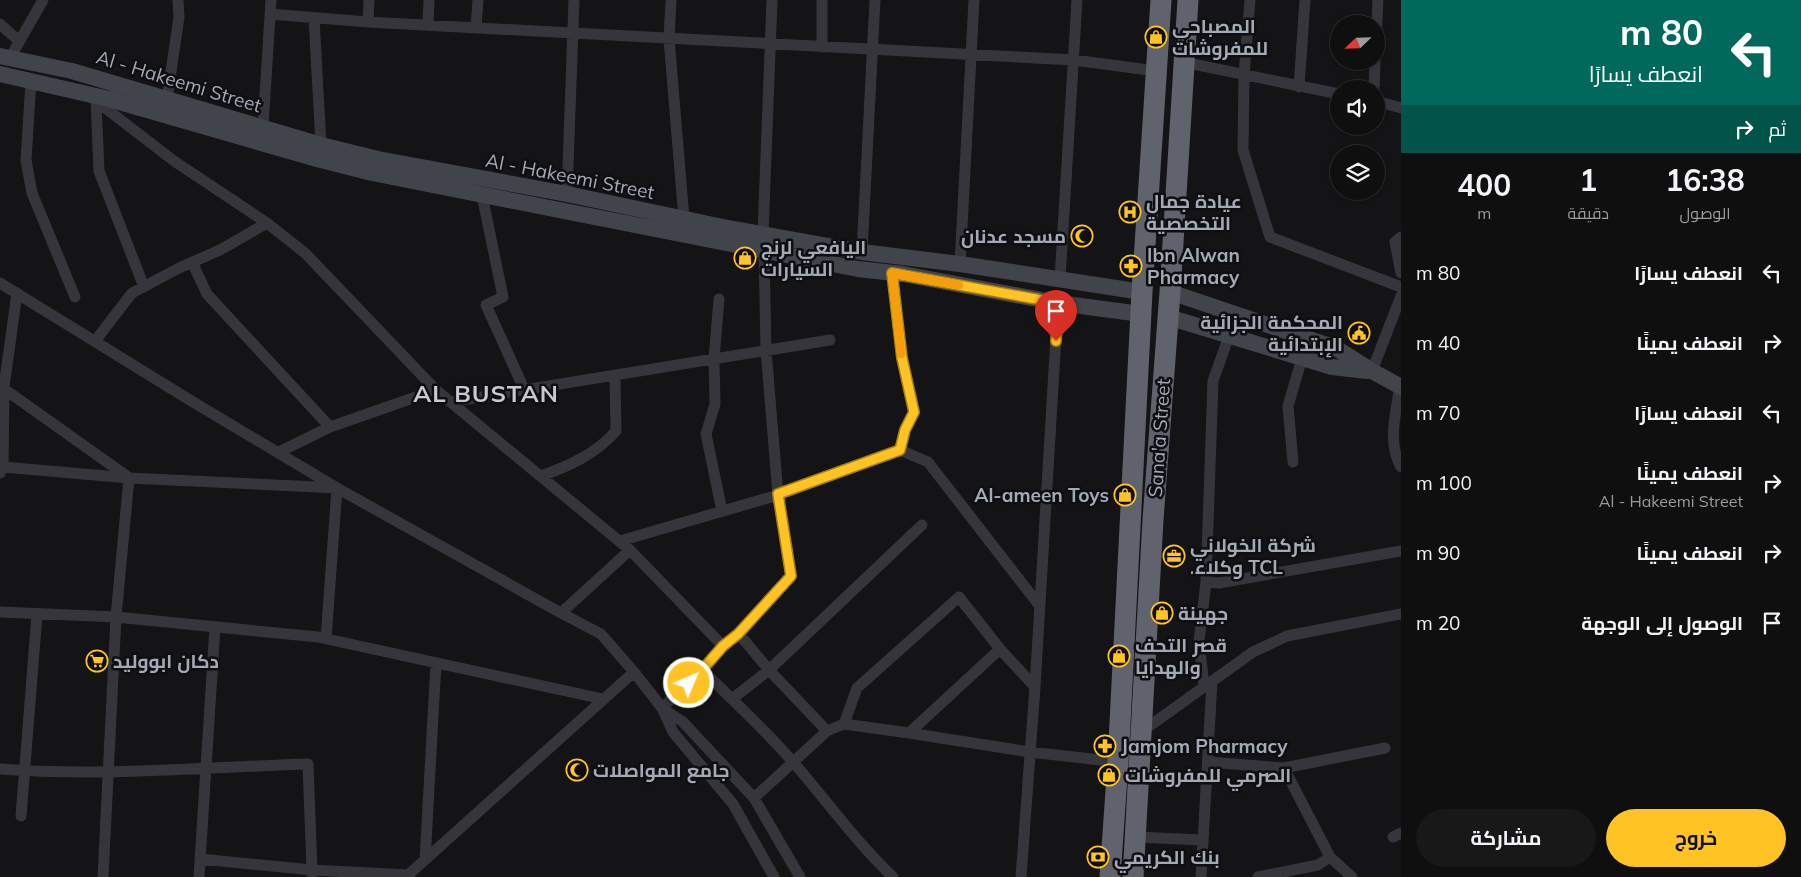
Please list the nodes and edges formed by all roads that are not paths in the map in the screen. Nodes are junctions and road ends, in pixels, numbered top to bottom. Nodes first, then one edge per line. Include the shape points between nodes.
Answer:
1 (43, 0) edge
2 (178, 0) edge
3 (271, 0) edge
4 (369, 0) edge
5 (429, 0) edge
6 (478, 0) edge
7 (574, 0) edge
8 (672, 0) edge
9 (772, 0) edge
10 (822, 0) edge
11 (875, 0) edge
12 (974, 0) edge
13 (1077, 0) edge
14 (1160, 0) edge
15 (1188, 0) edge
16 (1250, 0) edge
17 (1305, 0) edge
18 (1378, 0) edge
19 (270, 14) junction
20 (1377, 15) edge
21 (314, 18) junction
22 (368, 22) junction
23 (0, 24) edge
24 (428, 25) junction
25 (476, 28) junction
26 (573, 33) junction
27 (669, 38) junction
28 (20, 41) junction
29 (769, 44) junction
30 (822, 47) junction
31 (873, 49) junction
32 (971, 55) junction
33 (5, 57) edge
34 (1074, 60) junction
35 (1183, 62) junction
36 (1156, 70) junction
37 (0, 74) edge
38 (1244, 75) junction
39 (31, 81) junction
40 (1299, 86) junction
41 (1330, 92) edge
42 (90, 97) junction
43 (168, 98) junction
44 (1385, 104) edge
45 (1401, 108) edge
46 (263, 127) junction
47 (321, 145) junction
48 (482, 194) junction
49 (567, 194) junction
50 (684, 219) junction
51 (267, 223) junction
52 (1401, 237) edge
53 (764, 242) junction
54 (862, 252) junction
55 (192, 262) junction
56 (960, 264) junction
57 (892, 273) junction
58 (1401, 273) edge
59 (1060, 279) junction
60 (0, 283) edge
61 (144, 287) junction
62 (1401, 287) edge
63 (1142, 292) junction
64 (1170, 292) junction
65 (17, 293) junction
66 (1401, 296) edge
67 (75, 297) dead end
68 (719, 299) dead end
69 (1058, 303) junction
70 (1141, 314) junction
71 (1168, 317) junction
72 (1229, 336) junction
73 (830, 340) dead end
74 (95, 342) junction
75 (766, 350) junction
76 (1302, 358) junction
77 (714, 359) junction
78 (1372, 371) junction
79 (615, 376) junction
80 (2, 386) edge
81 (1400, 386) edge
82 (436, 390) junction
83 (524, 391) junction
84 (450, 402) junction
85 (330, 427) junction
86 (900, 450) junction
87 (278, 452) junction
88 (1293, 462) dead end
89 (1401, 467) edge
90 (1, 468) edge
91 (1132, 470) junction
92 (1156, 474) junction
93 (540, 476) junction
94 (129, 478) junction
95 (337, 488) junction
96 (778, 494) junction
97 (722, 511) junction
98 (1130, 514) junction
99 (1153, 520) junction
100 (922, 525) dead end
101 (620, 542) junction
102 (630, 550) junction
103 (1401, 551) edge
104 (1206, 582) junction
105 (1039, 605) junction
106 (561, 613) junction
107 (37, 614) junction
108 (1401, 614) edge
109 (1, 616) edge
110 (116, 617) junction
111 (215, 627) junction
112 (738, 634) junction
113 (326, 639) junction
114 (723, 646) junction
115 (1000, 649) junction
116 (436, 663) junction
117 (702, 670) junction
118 (769, 670) junction
119 (634, 672) junction
120 (1208, 684) junction
121 (1035, 687) junction
122 (603, 699) junction
123 (732, 699) junction
124 (662, 708) junction
125 (844, 724) junction
126 (827, 731) junction
127 (1141, 732) junction
128 (909, 733) junction
129 (1385, 748) dead end
130 (1030, 752) junction
131 (793, 762) junction
132 (1118, 762) junction
133 (1208, 762) junction
134 (206, 767) junction
135 (1284, 768) junction
136 (0, 769) edge
137 (23, 770) junction
138 (109, 771) junction
139 (754, 798) junction
140 (21, 816) dead end
141 (1135, 837) junction
142 (1204, 840) junction
143 (1330, 857) junction
144 (200, 859) junction
145 (425, 860) junction
146 (312, 874) edge
147 (408, 876) edge
148 (103, 877) edge
149 (198, 877) edge
150 (774, 877) edge
151 (800, 877) edge
152 (893, 877) edge
153 (1021, 877) edge
154 (1110, 877) edge
155 (1133, 877) edge
156 (1201, 877) edge
157 (1258, 877) edge
158 (1352, 877) edge

1 - 28 street
2 - 43 street via 179,17
3 - 19 street
4 - 22 street
5 - 24 street
6 - 25 street
7 - 26 street
8 - 27 street
9 - 29 street
10 - 30 street
11 - 31 street
12 - 32 street
13 - 34 street
14 - 36 highway, Sana'a Street
15 - 35 highway, Sana'a Street
16 - 38 street
17 - 40 street
18 - 20 street
19 - 21 street
19 - 46 street
21 - 22 street
21 - 47 street
22 - 24 street
23 - 28 street
24 - 25 street
25 - 26 street
26 - 27 street
26 - 49 street
27 - 29 street
27 - 50 street
28 - 33 street
29 - 30 street
29 - 53 street
30 - 31 street
31 - 32 street
31 - 54 street
32 - 34 street
32 - 56 street
33 - 43 street, Al - Hakeemi Street via 72,71
34 - 36 street
34 - 59 street
35 - 38 street
35 - 64 highway, Sana'a Street
36 - 63 highway, Sana'a Street
37 - 39 street, Al - Hakeemi Street
38 - 40 street
38 - 62 street via 1243,150 1270,237
39 - 42 street, Al - Hakeemi Street
39 - 67 street via 26,160 32,193
40 - 41 street
42 - 48 street, Al - Hakeemi Street via 372,173
42 - 51 street via 174,160
42 - 61 street via 99,171
43 - 46 street, Al - Hakeemi Street
44 - 45 street
46 - 47 street, Al - Hakeemi Street
47 - 49 street, Al - Hakeemi Street via 378,159
48 - 53 street, Al - Hakeemi Street
48 - 83 street via 503,296 486,305
49 - 50 street, Al - Hakeemi Street
50 - 53 street, Al - Hakeemi Street
51 - 55 street
51 - 82 street via 305,253
52 - 58 street via 1395,242
53 - 54 street, Al - Hakeemi Street
53 - 57 street, Al - Hakeemi Street via 858,269
53 - 75 street
54 - 56 street, Al - Hakeemi Street
55 - 61 street
55 - 85 street via 207,294
56 - 59 street, Al - Hakeemi Street
57 - 69 street, Al - Hakeemi Street
57 - 86 street via 902,358 914,412
59 - 63 street, Al - Hakeemi Street
60 - 65 street
61 - 74 street via 132,293
63 - 70 highway, Sana'a Street
64 - 71 highway, Sana'a Street
64 - 78 street via 1336,348
65 - 74 street
65 - 80 street
66 - 78 street
68 - 77 street
69 - 70 street, Al - Hakeemi Street
69 - 105 street
70 - 91 highway, Sana'a Street
71 - 72 street
71 - 92 highway, Sana'a Street
72 - 76 street
72 - 104 street via 1213,381
73 - 75 street
74 - 87 street
75 - 77 street
75 - 96 street
76 - 78 street via 1332,367
76 - 88 street via 1288,406
77 - 79 street
77 - 97 street via 715,404 706,434
78 - 81 street
79 - 83 street
79 - 93 street via 616,431 607,442 573,464
80 - 90 street
80 - 94 street
81 - 89 street via 1394,446
82 - 84 street
82 - 85 street
83 - 84 street
84 - 93 street
85 - 87 street
86 - 96 street
86 - 105 street via 928,462
87 - 95 street
90 - 94 street
91 - 92 highway via 1138,479 1148,481
91 - 98 highway, Sana'a Street
92 - 99 highway, Sana'a Street
93 - 101 street
94 - 95 street
94 - 110 street
95 - 106 street
95 - 113 street
96 - 97 street
96 - 112 street via 791,576
97 - 101 street
98 - 99 highway via 1141,509
98 - 132 highway, Sana'a Street
99 - 127 highway, Sana'a Street
100 - 118 street
101 - 102 street
102 - 106 street
102 - 114 street
103 - 104 street via 1219,584
104 - 120 street via 1199,641
105 - 121 street
106 - 119 street via 602,634
107 - 109 street
107 - 110 street
107 - 137 street
108 - 120 street via 1287,636 1253,652
110 - 111 street
110 - 138 street
111 - 113 street
111 - 134 street
112 - 114 street
112 - 118 street
113 - 116 street
114 - 117 street
115 - 121 street
115 - 125 street via 959,597 857,688
115 - 128 street
116 - 122 street
116 - 145 street
117 - 123 street
117 - 124 street
118 - 123 street
118 - 126 street
119 - 122 street
119 - 124 street
120 - 127 street
120 - 133 street
121 - 130 street
122 - 145 street
123 - 131 street
124 - 139 street via 683,722
124 - 150 street via 673,732 733,804
125 - 126 street
125 - 128 street
126 - 131 street
127 - 141 highway, Sana'a Street
128 - 130 street
129 - 135 street
130 - 132 street
130 - 153 street
131 - 139 street
131 - 152 street via 872,857
132 - 154 highway, Sana'a Street
133 - 135 street
133 - 142 street
134 - 138 street
134 - 144 street
134 - 146 street via 308,764
135 - 143 street
136 - 137 street
137 - 138 street
137 - 140 street
138 - 148 street
139 - 151 street
141 - 142 street
141 - 155 highway, Sana'a Street
142 - 156 street
143 - 157 street via 1318,865
143 - 158 street
144 - 146 street
144 - 149 street
145 - 147 street
146 - 147 street

